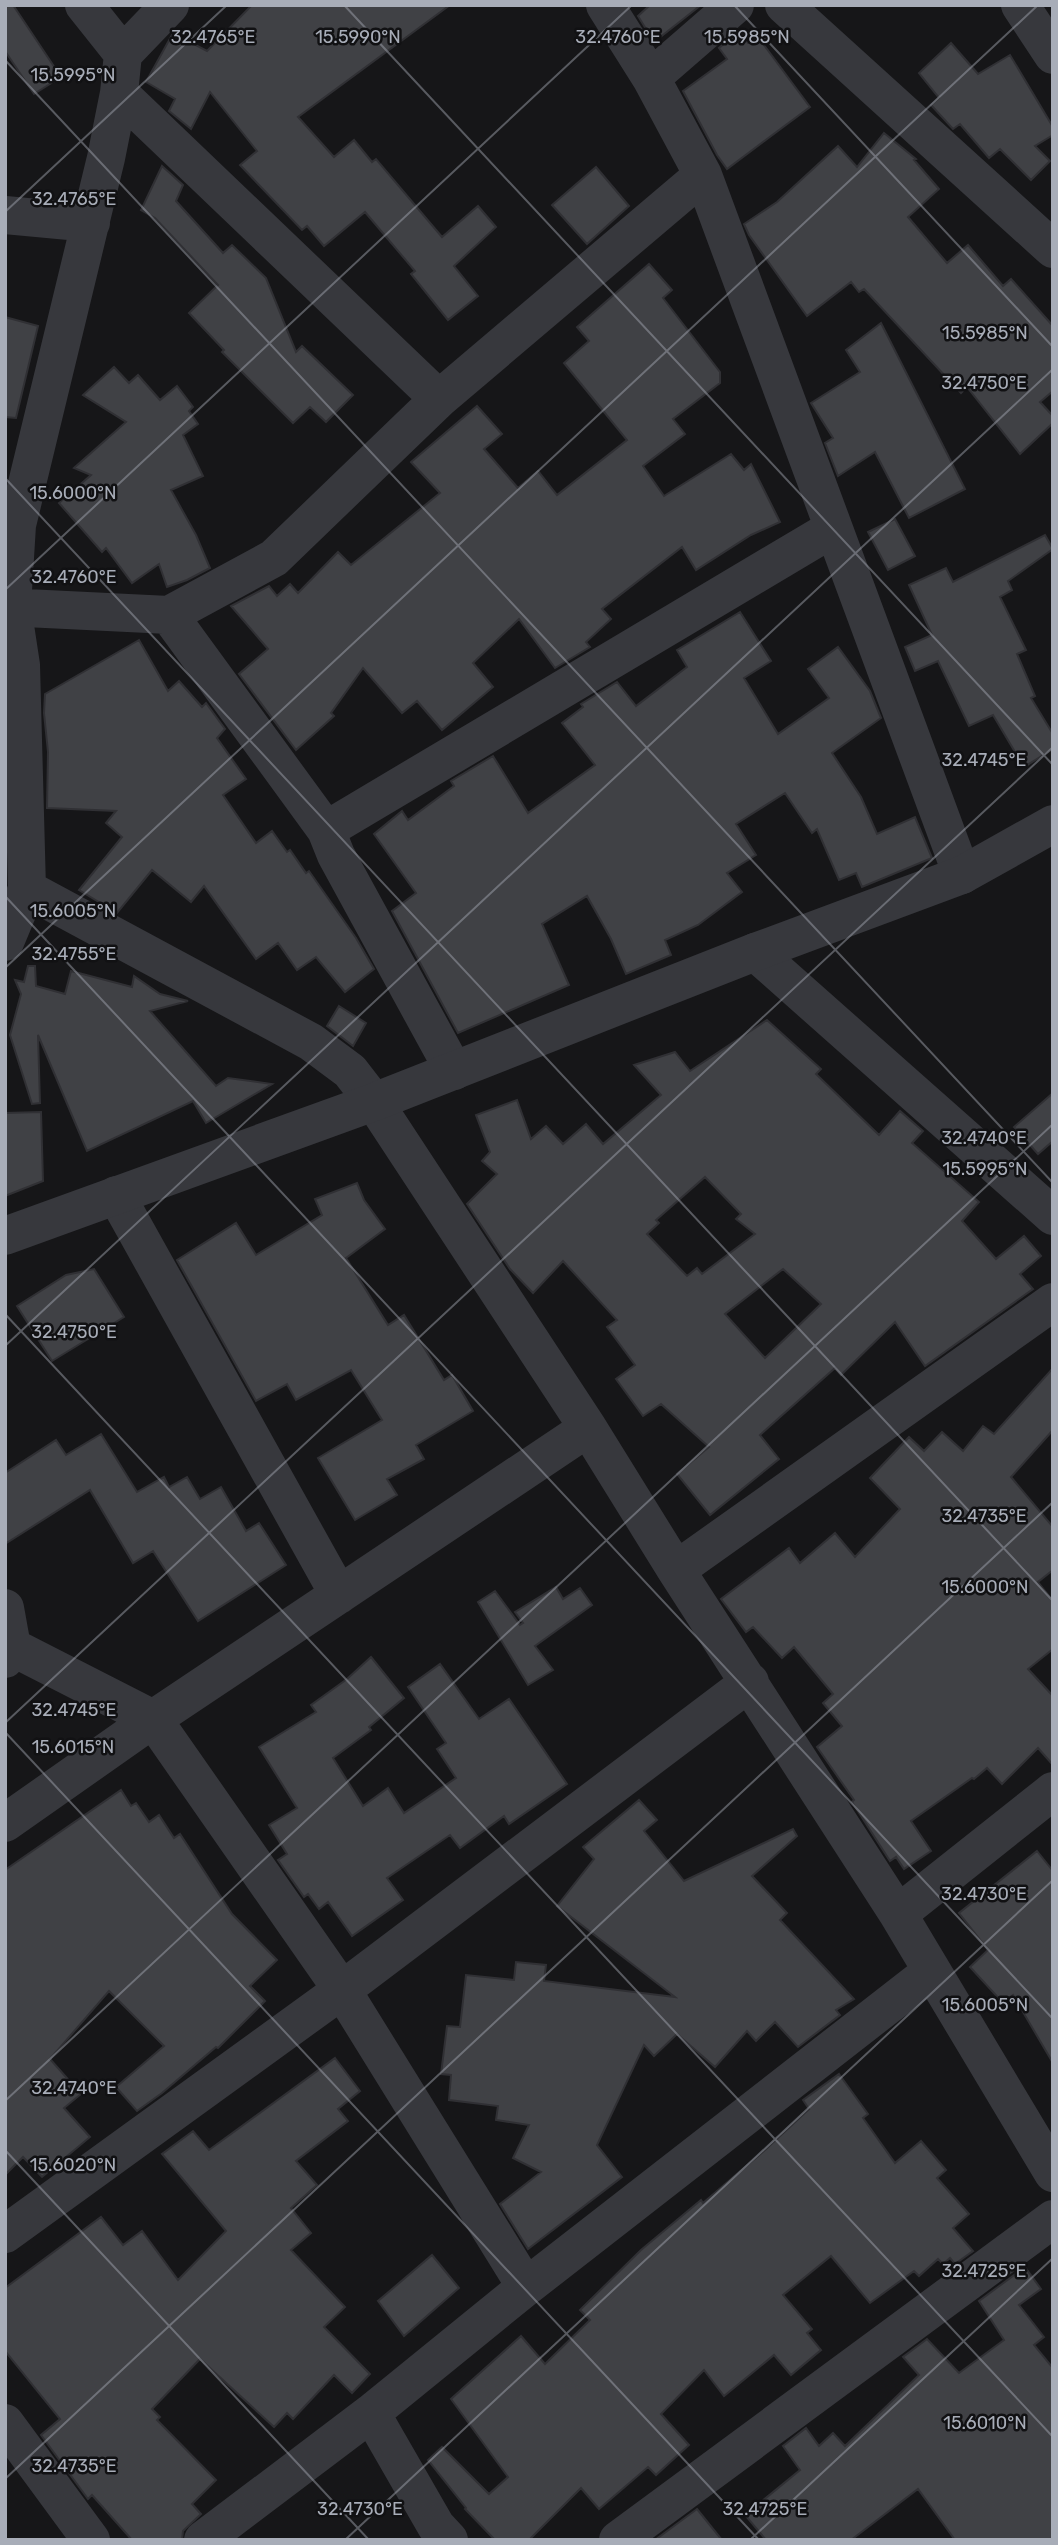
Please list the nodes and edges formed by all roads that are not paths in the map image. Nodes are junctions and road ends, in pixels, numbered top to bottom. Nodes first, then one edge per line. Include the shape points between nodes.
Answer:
1 (84, 5) edge
2 (170, 5) edge
3 (605, 5) edge
4 (735, 5) edge
5 (784, 5) edge
6 (1020, 5) edge
7 (123, 54) junction
8 (1053, 55) edge
9 (651, 78) junction
10 (119, 93) junction
11 (703, 175) junction
12 (5, 215) edge
13 (91, 223) junction
14 (1053, 249) edge
15 (439, 399) junction
16 (832, 529) junction
17 (9, 607) edge
18 (169, 615) junction
19 (1053, 824) edge
20 (326, 830) junction
21 (962, 875) junction
22 (27, 889) junction
23 (5, 942) edge
24 (755, 952) junction
25 (454, 1071) junction
26 (374, 1102) junction
27 (116, 1195) junction
28 (1053, 1216) edge
29 (5, 1236) edge
30 (1053, 1302) edge
31 (587, 1427) junction
32 (676, 1570) junction
33 (339, 1595) junction
34 (5, 1608) edge
35 (9, 1653) edge
36 (750, 1682) junction
37 (153, 1719) junction
38 (1053, 1791) edge
39 (5, 1823) edge
40 (898, 1914) junction
41 (932, 1971) junction
42 (342, 1990) junction
43 (1053, 2173) edge
44 (1053, 2219) edge
45 (5, 2234) edge
46 (526, 2287) junction
47 (371, 2413) junction
48 (5, 2423) edge
49 (91, 2540) edge
50 (203, 2540) edge
51 (449, 2540) edge
52 (618, 2540) edge

1 - 7 street
2 - 7 street
3 - 9 street
4 - 9 street
5 - 14 street
6 - 8 street
7 - 10 street
9 - 11 street
10 - 13 street
10 - 15 street
11 - 15 street
11 - 16 street
12 - 13 street
13 - 17 street via 17,525
15 - 18 street via 274,558
16 - 20 street
16 - 21 street
17 - 18 street
17 - 22 street via 21,665
18 - 20 street
19 - 21 street
20 - 25 street
21 - 24 street
22 - 23 street
22 - 26 street via 311,1042 350,1071
24 - 25 street
24 - 28 street
25 - 26 street
26 - 27 street
26 - 31 street
27 - 29 street
27 - 33 street
30 - 32 street
31 - 32 street
31 - 33 street
32 - 36 street
33 - 37 street
34 - 35 street
35 - 37 street
36 - 40 street
36 - 42 street
37 - 39 street
37 - 42 street
38 - 40 street
40 - 41 street
41 - 43 street
41 - 46 street
42 - 45 street
42 - 46 street
44 - 52 street
46 - 47 street
47 - 50 street
47 - 51 street via 436,2526
48 - 49 street

